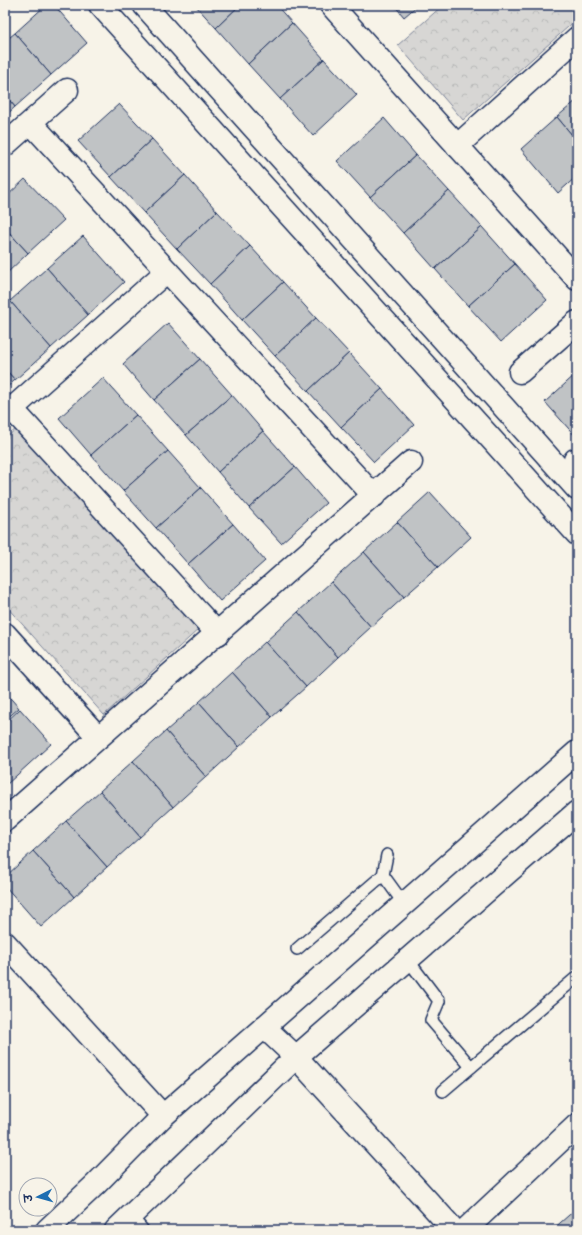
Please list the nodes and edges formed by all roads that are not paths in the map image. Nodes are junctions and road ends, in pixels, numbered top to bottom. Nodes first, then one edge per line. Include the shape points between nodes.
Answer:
1 (100, 5) edge
2 (144, 5) edge
3 (331, 5) edge
4 (577, 38) edge
5 (67, 90) dead end
6 (31, 123) junction
7 (5, 145) edge
8 (457, 146) junction
9 (167, 271) junction
10 (577, 279) edge
11 (577, 322) edge
12 (520, 372) dead end
13 (8, 412) edge
14 (411, 462) dead end
15 (577, 489) edge
16 (374, 496) junction
17 (577, 534) edge
18 (5, 634) edge
19 (218, 634) junction
20 (98, 737) junction
21 (577, 752) edge
22 (577, 812) edge
23 (5, 820) edge
24 (387, 855) dead end
25 (383, 874) junction
26 (404, 904) junction
27 (5, 943) edge
28 (297, 950) dead end
29 (408, 960) junction
30 (577, 977) edge
31 (264, 1026) junction
32 (296, 1058) junction
33 (471, 1067) junction
34 (443, 1091) dead end
35 (163, 1116) junction
36 (577, 1125) edge
37 (130, 1225) edge
38 (47, 1230) edge
39 (454, 1230) edge
40 (465, 1230) edge

1 - 17 street
2 - 15 street
3 - 8 street
4 - 8 street
5 - 6 street
6 - 7 street
6 - 9 street
8 - 10 street
9 - 13 street
9 - 16 street
11 - 12 street
13 - 19 street
14 - 16 street
16 - 19 street
18 - 20 street
19 - 20 street
20 - 23 street
21 - 26 street
22 - 29 street
24 - 25 lane
25 - 26 lane
25 - 28 lane
26 - 31 street
27 - 35 street
29 - 32 street
29 - 33 lane via 439,1001 431,1020
30 - 33 lane
31 - 32 street
31 - 35 street
32 - 37 street
32 - 39 street
33 - 34 lane
35 - 38 street
36 - 40 street

